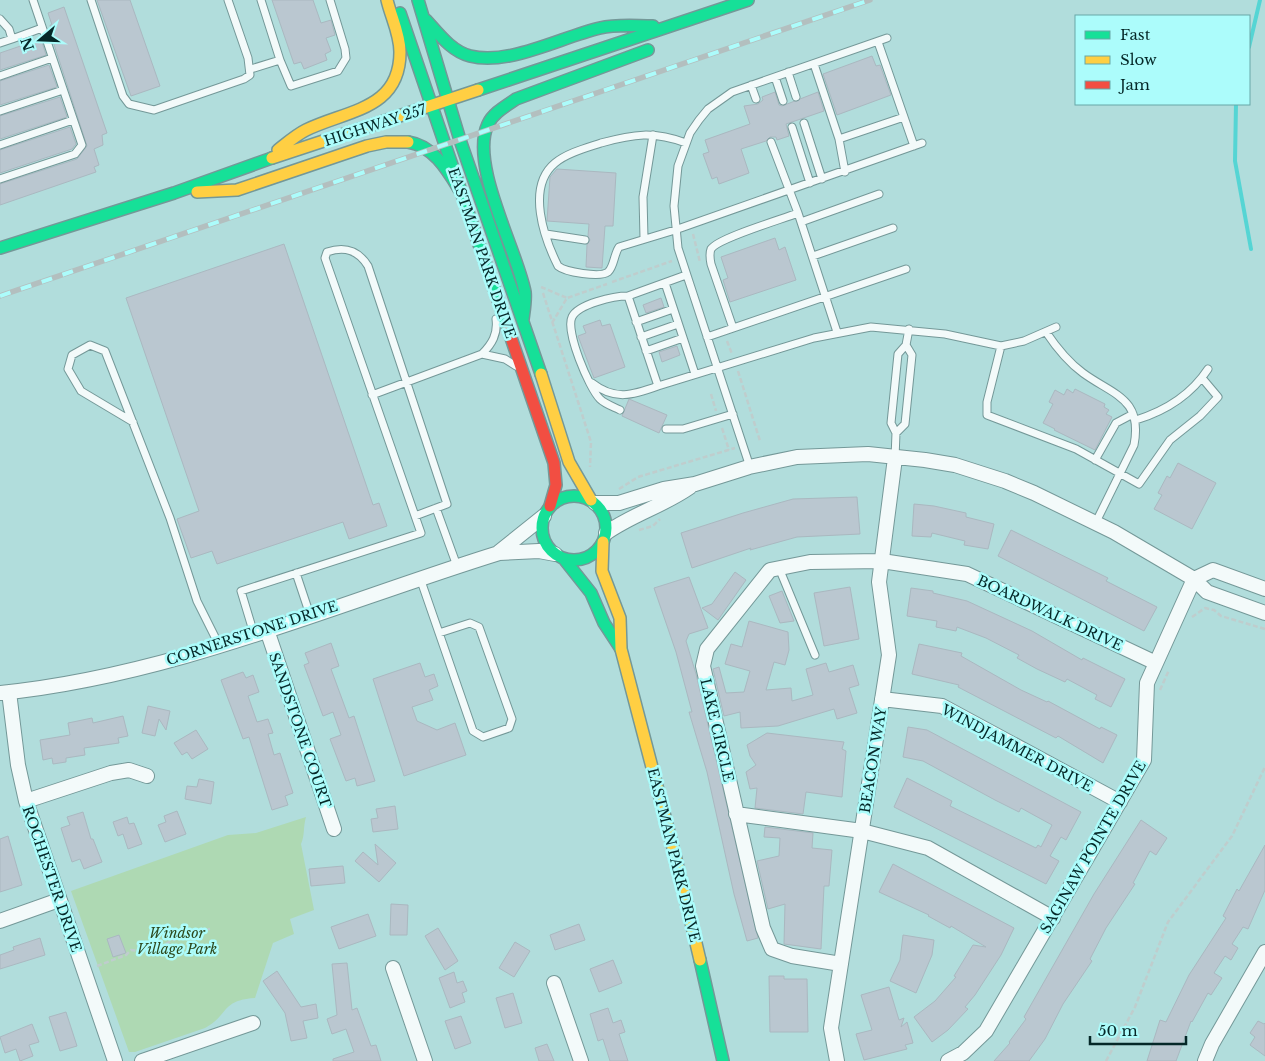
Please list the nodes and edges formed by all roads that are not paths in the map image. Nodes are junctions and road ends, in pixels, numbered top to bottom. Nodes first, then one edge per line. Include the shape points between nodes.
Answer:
1 (33, 0) edge
2 (91, 0) edge
3 (228, 0) edge
4 (261, 0) edge
5 (330, 0) edge
6 (387, 0) edge
7 (396, 0) edge
8 (418, 0) edge
9 (748, 0) edge
10 (702, 17) junction
11 (0, 19) edge
12 (426, 20) junction
13 (676, 26) junction
14 (42, 28) junction
15 (888, 38) dead end
16 (12, 39) junction
17 (878, 42) junction
18 (0, 43) edge
19 (52, 58) junction
20 (280, 60) junction
21 (814, 64) junction
22 (251, 69) junction
23 (788, 72) junction
24 (0, 76) edge
25 (775, 76) junction
26 (751, 85) junction
27 (63, 90) junction
28 (796, 97) dead end
29 (756, 99) dead end
30 (448, 101) junction
31 (783, 101) dead end
32 (432, 106) junction
33 (0, 111) edge
34 (904, 117) junction
35 (73, 120) junction
36 (804, 123) dead end
37 (792, 127) dead end
38 (653, 134) junction
39 (839, 139) junction
40 (771, 142) dead end
41 (922, 142) dead end
42 (686, 143) junction
43 (0, 145) edge
44 (914, 146) junction
45 (264, 161) junction
46 (845, 172) junction
47 (0, 179) edge
48 (822, 179) junction
49 (810, 183) junction
50 (789, 190) junction
51 (174, 193) junction
52 (462, 194) junction
53 (880, 194) dead end
54 (798, 213) junction
55 (801, 222) junction
56 (893, 228) dead end
57 (675, 230) junction
58 (546, 234) junction
59 (644, 238) junction
60 (585, 240) dead end
61 (607, 246) dead end
62 (0, 248) edge
63 (617, 249) junction
64 (480, 250) junction
65 (813, 256) junction
66 (906, 269) dead end
67 (686, 275) junction
68 (664, 283) junction
69 (628, 296) junction
70 (826, 297) junction
71 (673, 309) junction
72 (523, 319) junction
73 (636, 322) junction
74 (678, 324) junction
75 (1056, 327) dead end
76 (733, 328) junction
77 (909, 329) junction
78 (837, 332) junction
79 (1046, 332) junction
80 (641, 337) junction
81 (707, 337) junction
82 (683, 338) junction
83 (906, 345) junction
84 (1001, 346) junction
85 (646, 351) junction
86 (482, 354) junction
87 (718, 368) junction
88 (1208, 369) dead end
89 (521, 370) junction
90 (695, 374) junction
91 (1202, 378) junction
92 (407, 382) junction
93 (590, 382) junction
94 (658, 386) junction
95 (372, 395) junction
96 (620, 410) dead end
97 (733, 414) junction
98 (1134, 417) junction
99 (133, 422) junction
100 (666, 429) dead end
101 (896, 433) junction
102 (895, 458) junction
103 (1095, 460) junction
104 (750, 467) junction
105 (1119, 474) junction
106 (695, 484) junction
107 (593, 502) junction
108 (436, 508) junction
109 (547, 511) junction
110 (415, 516) junction
111 (1096, 522) junction
112 (605, 538) junction
113 (498, 553) junction
114 (559, 556) junction
115 (882, 561) junction
116 (457, 566) junction
117 (778, 568) junction
118 (296, 573) junction
119 (420, 578) junction
120 (1194, 579) junction
121 (1265, 590) edge
122 (1265, 613) edge
123 (310, 615) junction
124 (260, 632) junction
125 (439, 633) junction
126 (219, 645) junction
127 (621, 649) junction
128 (815, 655) dead end
129 (1156, 662) junction
130 (4, 692) edge
131 (882, 699) junction
132 (147, 776) dead end
133 (26, 802) junction
134 (1120, 802) junction
135 (736, 814) junction
136 (334, 829) dead end
137 (862, 831) junction
138 (59, 900) junction
139 (1053, 918) junction
140 (0, 920) edge
141 (1265, 952) edge
142 (841, 964) junction
143 (393, 968) dead end
144 (554, 984) dead end
145 (253, 1023) dead end
146 (115, 1061) edge
147 (142, 1061) edge
148 (425, 1061) edge
149 (581, 1061) edge
150 (723, 1061) edge
151 (837, 1061) edge
152 (948, 1061) edge
153 (1206, 1061) edge

1 - 14 lane
2 - 22 lane via 123,96 129,104 154,110 244,79 250,75
3 - 22 lane
4 - 20 lane
5 - 20 lane via 345,49 346,58 338,71 291,86
6 - 45 main road via 400,50 400,68 389,92 369,107 306,130
7 - 32 main road, EASTMAN PARK DRIVE
8 - 12 main road, EASTMAN PARK DRIVE
9 - 10 main road, HIGHWAY 257
10 - 13 main road, HIGHWAY 257
10 - 72 main road via 654,48 516,99 499,110 488,123 485,162 525,293
11 - 16 lane via 9,29
12 - 13 main road via 457,51 480,58 530,49 601,27
12 - 30 main road, EASTMAN PARK DRIVE
13 - 30 main road, HIGHWAY 257
14 - 16 lane
14 - 19 lane
15 - 17 lane
16 - 18 lane
17 - 21 lane
17 - 34 lane
19 - 24 lane
19 - 27 lane
20 - 22 lane
21 - 23 lane
21 - 39 lane
23 - 25 lane
23 - 28 lane
25 - 26 lane
25 - 31 lane
26 - 29 lane
26 - 42 lane via 732,92 708,109
27 - 33 lane
27 - 35 lane
30 - 32 main road, HIGHWAY 257
30 - 72 main road, EASTMAN PARK DRIVE
32 - 45 main road, HIGHWAY 257
32 - 52 main road, EASTMAN PARK DRIVE
34 - 39 lane
34 - 44 lane
35 - 43 lane
35 - 47 lane via 82,145 75,154
36 - 48 lane
37 - 49 lane
38 - 42 lane
38 - 58 lane via 633,134 556,162 545,178 540,199 540,217
38 - 59 lane via 643,197
39 - 46 lane
40 - 50 lane
41 - 44 lane
42 - 57 lane via 675,184
44 - 46 lane
45 - 51 main road, HIGHWAY 257
46 - 48 lane
48 - 49 lane
49 - 50 lane
50 - 54 lane
50 - 57 lane
51 - 52 main road via 237,190 367,146 405,140 429,150 446,168
51 - 62 main road, HIGHWAY 257
52 - 64 main road, EASTMAN PARK DRIVE
53 - 55 lane
54 - 55 lane
54 - 76 lane via 723,240 712,248 709,254 711,264
55 - 65 lane
56 - 65 lane
57 - 59 lane
57 - 67 lane
58 - 60 lane
58 - 63 lane via 563,270 606,274
59 - 63 lane
61 - 63 lane
64 - 86 lane via 477,263 497,328
64 - 89 main road, EASTMAN PARK DRIVE
65 - 70 lane
66 - 70 lane
67 - 68 lane
67 - 81 lane
68 - 69 lane
68 - 71 lane
69 - 73 lane
69 - 93 lane via 615,296 585,306 572,315 572,336
70 - 76 lane
70 - 78 lane
71 - 73 lane
71 - 74 lane
72 - 107 main road, EASTMAN PARK DRIVE via 569,462
73 - 80 lane
74 - 80 lane
74 - 82 lane
75 - 79 lane
76 - 81 lane
77 - 78 lane via 871,327
77 - 83 lane
77 - 84 lane
78 - 87 lane
79 - 84 lane
79 - 98 lane via 1084,374 1114,390
80 - 85 lane
81 - 87 lane
82 - 85 lane
82 - 90 lane
83 - 101 lane via 898,354 891,422
83 - 101 lane via 912,355 905,424
84 - 103 lane via 987,402 987,415 1076,449
85 - 94 lane
86 - 89 lane via 505,359
86 - 92 lane
87 - 90 lane
87 - 97 lane
88 - 91 lane
89 - 109 main road, EASTMAN PARK DRIVE via 554,463 555,495
90 - 94 lane
91 - 98 lane via 1174,402 1153,414
91 - 105 lane via 1218,397 1214,402 1170,440 1139,484
92 - 95 lane
92 - 95 lane via 362,256 350,249 338,248 327,252 325,258
92 - 108 lane via 448,504
93 - 94 lane via 603,392 617,396
93 - 96 lane via 600,400
95 - 110 lane
97 - 100 lane via 683,429
97 - 104 lane
98 - 103 lane via 1116,423
98 - 105 lane via 1137,432 1134,445
99 - 99 lane via 105,351 90,345 72,355 68,369 81,391
99 - 126 lane via 170,518 197,601
101 - 102 lane
102 - 104 street via 868,454 821,455
102 - 111 street via 955,465 1005,481
102 - 115 street, BEACON WAY
103 - 105 lane
104 - 106 street
105 - 111 lane
106 - 107 street via 664,489 619,503
106 - 112 street via 669,502 635,514
107 - 109 main road via 583,497 565,497
107 - 112 main road via 602,511 606,522
108 - 110 lane
108 - 116 lane
109 - 113 street, CORNERSTONE DRIVE
109 - 114 main road via 543,536 547,546
110 - 118 lane via 421,533
111 - 120 street
112 - 114 main road via 598,550 582,559
112 - 127 main road, EASTMAN PARK DRIVE via 602,572 620,618
113 - 114 street, CORNERSTONE DRIVE via 540,551
113 - 116 street, CORNERSTONE DRIVE
114 - 127 main road, EASTMAN PARK DRIVE via 591,593 604,623
115 - 117 street, LAKE CIRCLE via 810,562
115 - 129 street, BOARDWALK DRIVE via 967,574
115 - 131 street, BEACON WAY via 880,582 889,655
116 - 119 street, CORNERSTONE DRIVE
117 - 128 lane
117 - 135 street, LAKE CIRCLE via 770,570 707,648 702,666
118 - 123 lane
118 - 124 lane via 241,591
119 - 123 street, CORNERSTONE DRIVE
119 - 125 lane
120 - 121 street via 1213,570
120 - 122 street via 1207,592
120 - 129 street, SAGINAW POINTE DRIVE
123 - 124 street, CORNERSTONE DRIVE
124 - 126 street, CORNERSTONE DRIVE
124 - 136 street, SANDSTONE COURT
125 - 125 lane via 473,731 483,737 508,728 512,719 479,627 470,623
126 - 130 street, CORNERSTONE DRIVE via 130,670
127 - 150 main road, EASTMAN PARK DRIVE via 675,855
129 - 134 street, SAGINAW POINTE DRIVE via 1148,683 1144,760
130 - 133 street, ROCHESTER DRIVE
131 - 134 street, WINDJAMMER DRIVE via 942,706
131 - 137 street, BEACON WAY
132 - 133 street via 129,770 111,773
133 - 138 street, ROCHESTER DRIVE
134 - 139 street, SAGINAW POINTE DRIVE
135 - 137 street
135 - 142 street, LAKE CIRCLE via 763,928 772,949 792,956
137 - 139 street via 928,848
137 - 142 street, BEACON WAY
138 - 140 street
138 - 146 street, ROCHESTER DRIVE
139 - 152 street, SAGINAW POINTE DRIVE via 986,1031 963,1053
141 - 153 street via 1212,1044
142 - 151 street, BEACON WAY via 831,1028
143 - 148 street
144 - 149 street
145 - 147 street

